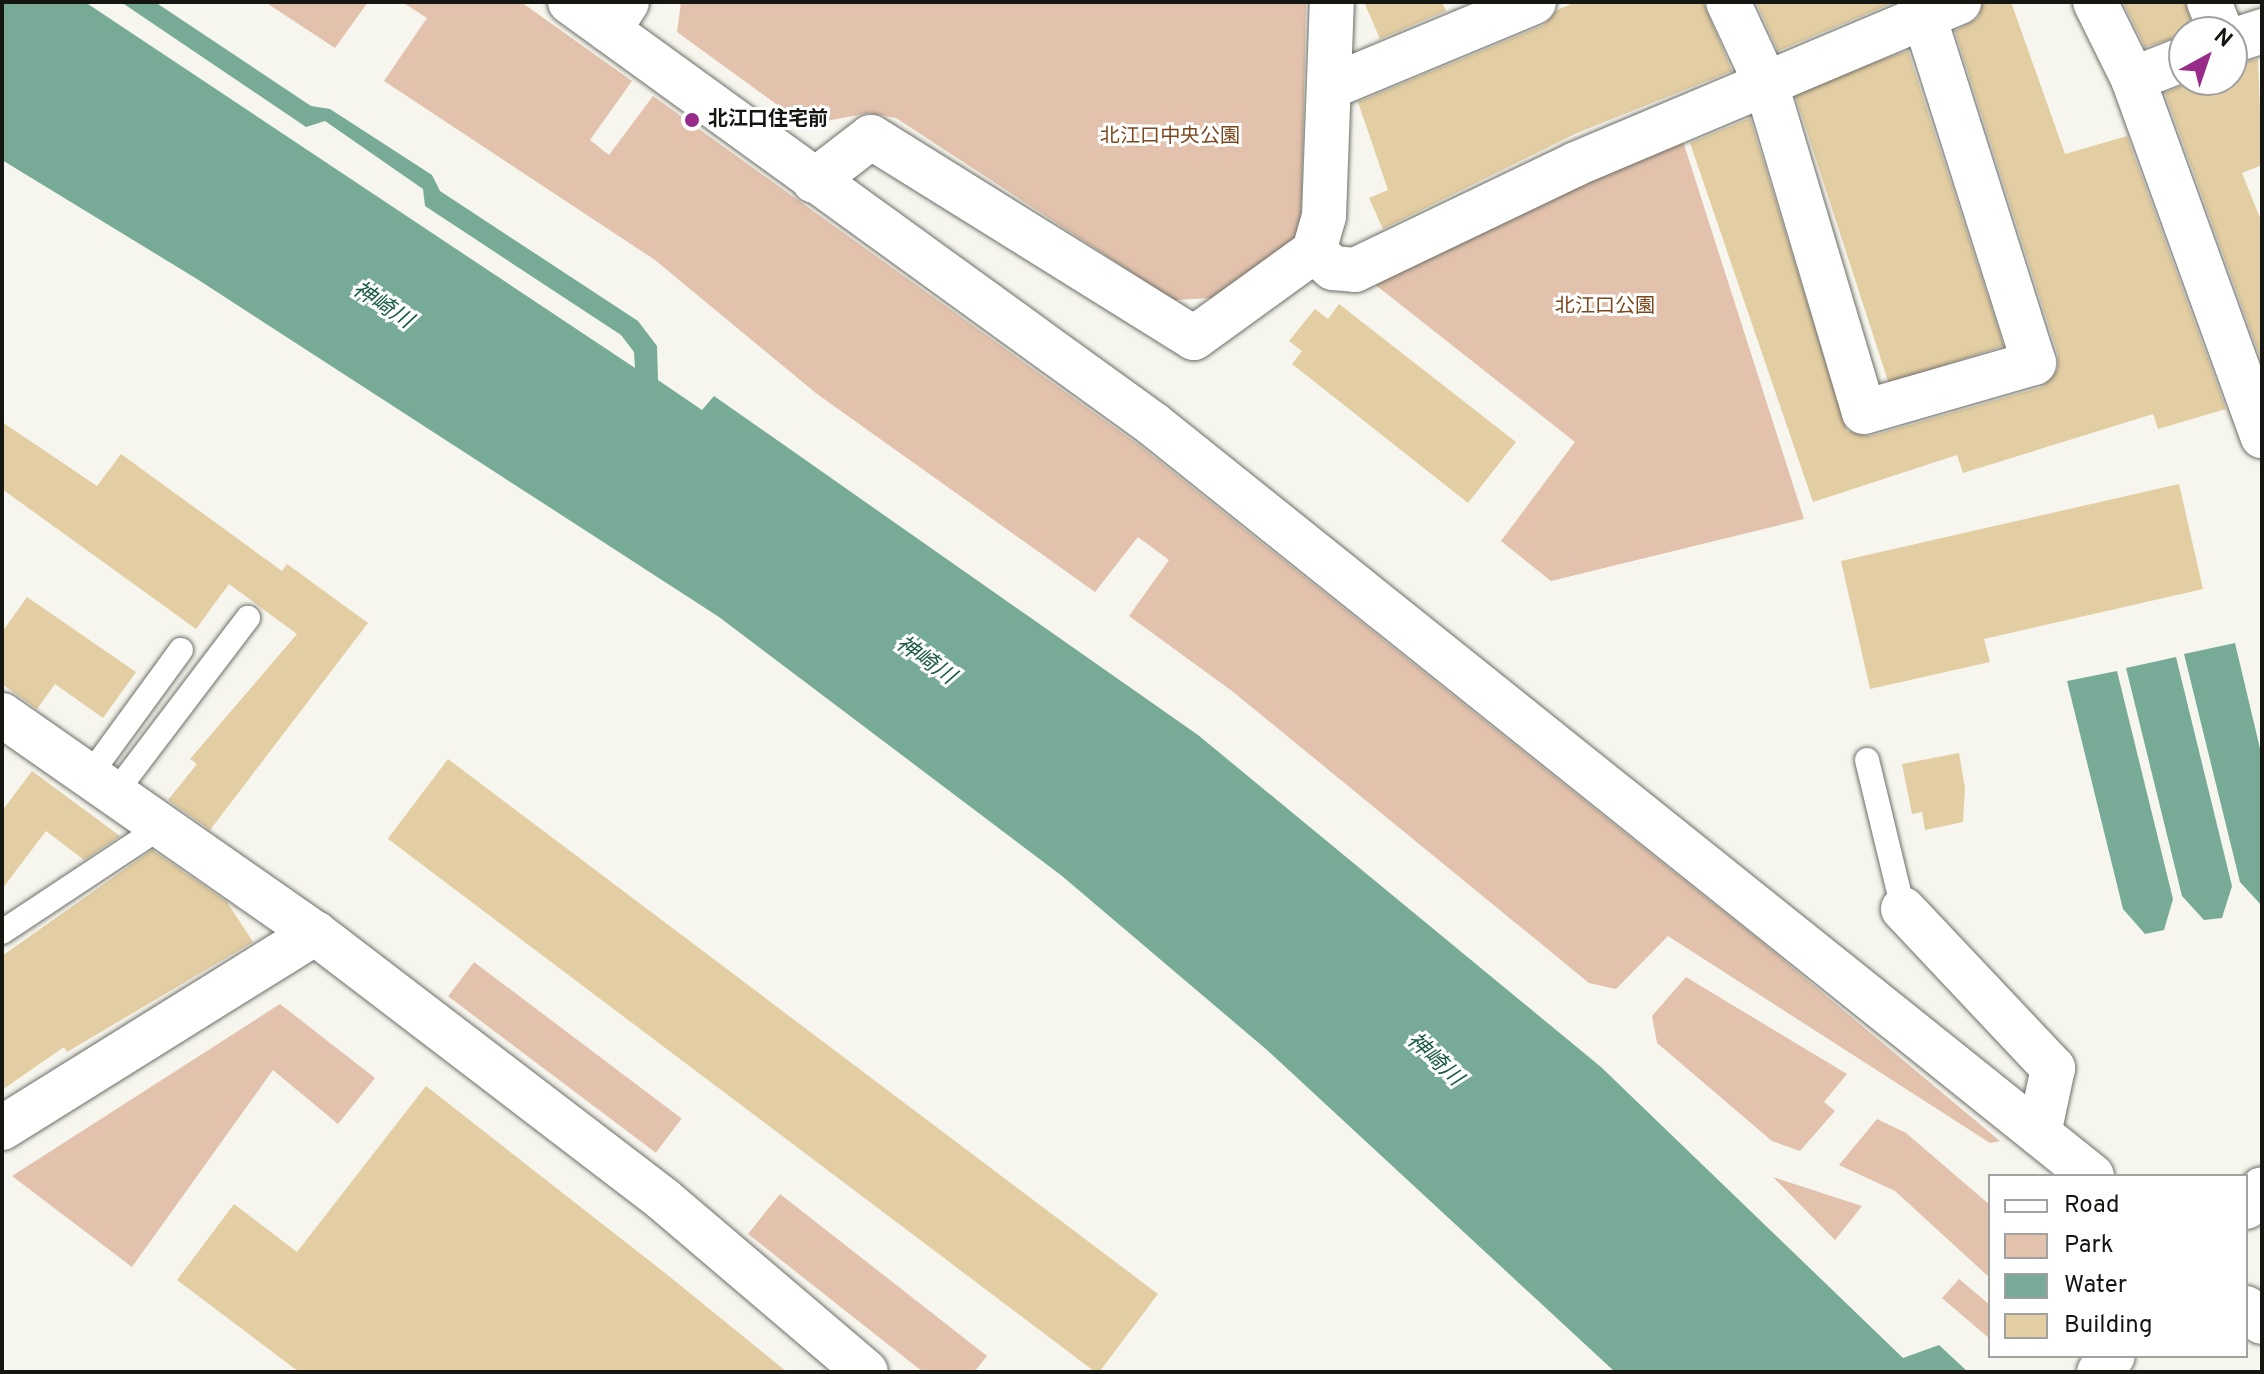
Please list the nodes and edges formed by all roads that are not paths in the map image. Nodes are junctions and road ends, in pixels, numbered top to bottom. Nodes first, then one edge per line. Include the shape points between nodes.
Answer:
1 (570, 2) edge
2 (1332, 2) edge
3 (1534, 2) edge
4 (1728, 2) edge
5 (2095, 2) edge
6 (1941, 10) edge
7 (618, 16) edge
8 (2168, 65) edge
9 (2133, 79) junction
10 (1766, 84) junction
11 (1330, 87) junction
12 (814, 181) junction
13 (1314, 251) junction
14 (2262, 436) edge
15 (248, 618) dead end
16 (181, 650) dead end
17 (2, 715) edge
18 (1867, 760) dead end
19 (102, 785) junction
20 (162, 826) junction
21 (1903, 909) joint
22 (2, 932) edge
23 (315, 933) junction
24 (2, 1128) edge
25 (2039, 1134) junction
26 (2089, 1174) edge
27 (2262, 1189) edge
28 (2248, 1205) edge
29 (866, 1372) edge

1 - 7 street
2 - 11 street
3 - 11 street
4 - 10 street
5 - 9 street
6 - 10 street
6 - 10 street via 2034,363 1864,412
7 - 12 street
8 - 9 street
9 - 14 street
10 - 13 street via 1576,164 1355,270 1333,268
11 - 13 street via 1324,216
12 - 13 street via 871,137 1194,338
12 - 25 street via 1153,424
15 - 19 lane
16 - 19 lane
17 - 19 street
18 - 21 lane
19 - 20 street
20 - 22 lane
20 - 23 street
21 - 25 street via 2053,1068
23 - 24 street
23 - 29 street via 664,1200
25 - 26 street
27 - 28 street

